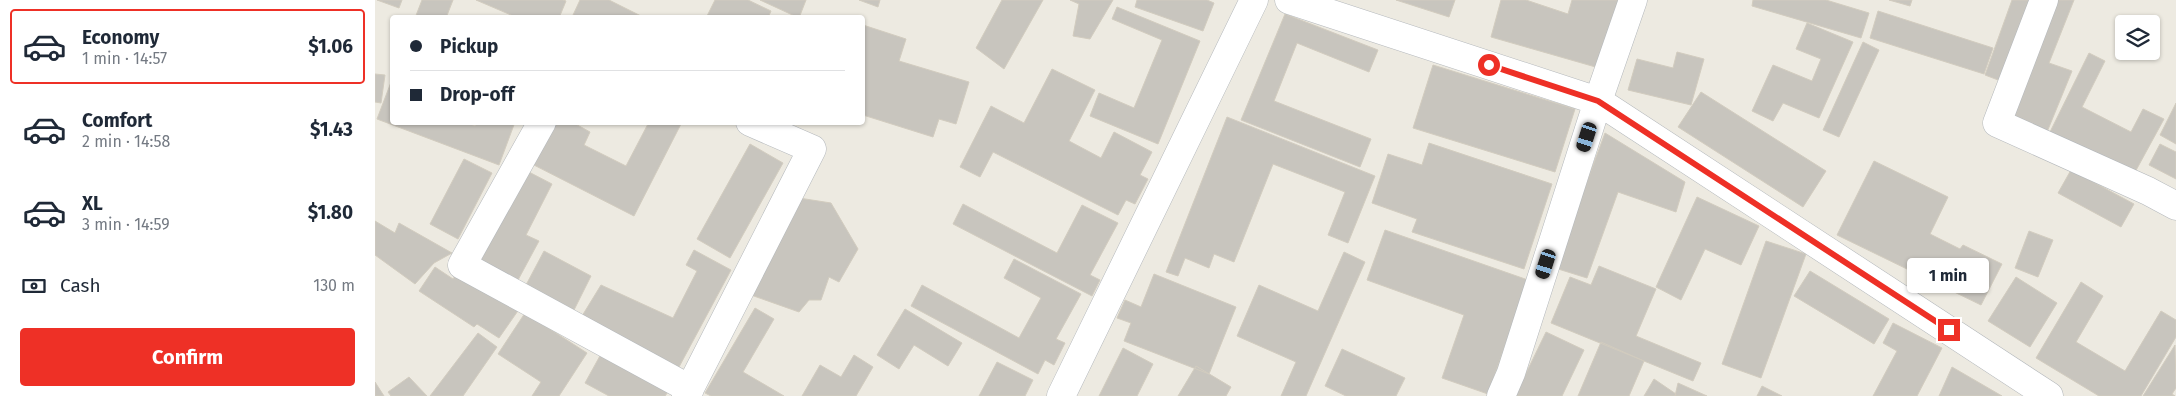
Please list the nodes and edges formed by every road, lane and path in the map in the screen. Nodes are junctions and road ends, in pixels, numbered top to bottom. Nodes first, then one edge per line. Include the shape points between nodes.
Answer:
1 (1254, 0) edge
2 (1289, 0) edge
3 (1633, 0) edge
4 (2044, 0) edge
5 (1598, 101) junction
6 (540, 125) edge
7 (757, 125) edge
8 (2176, 206) edge
9 (688, 392) edge
10 (1061, 396) edge
11 (1501, 396) edge
12 (2049, 396) edge

1 - 10 street
2 - 5 street
3 - 5 street
4 - 8 street via 1997,123
5 - 11 street
5 - 12 street
6 - 9 street via 462,265
7 - 9 street via 812,149

